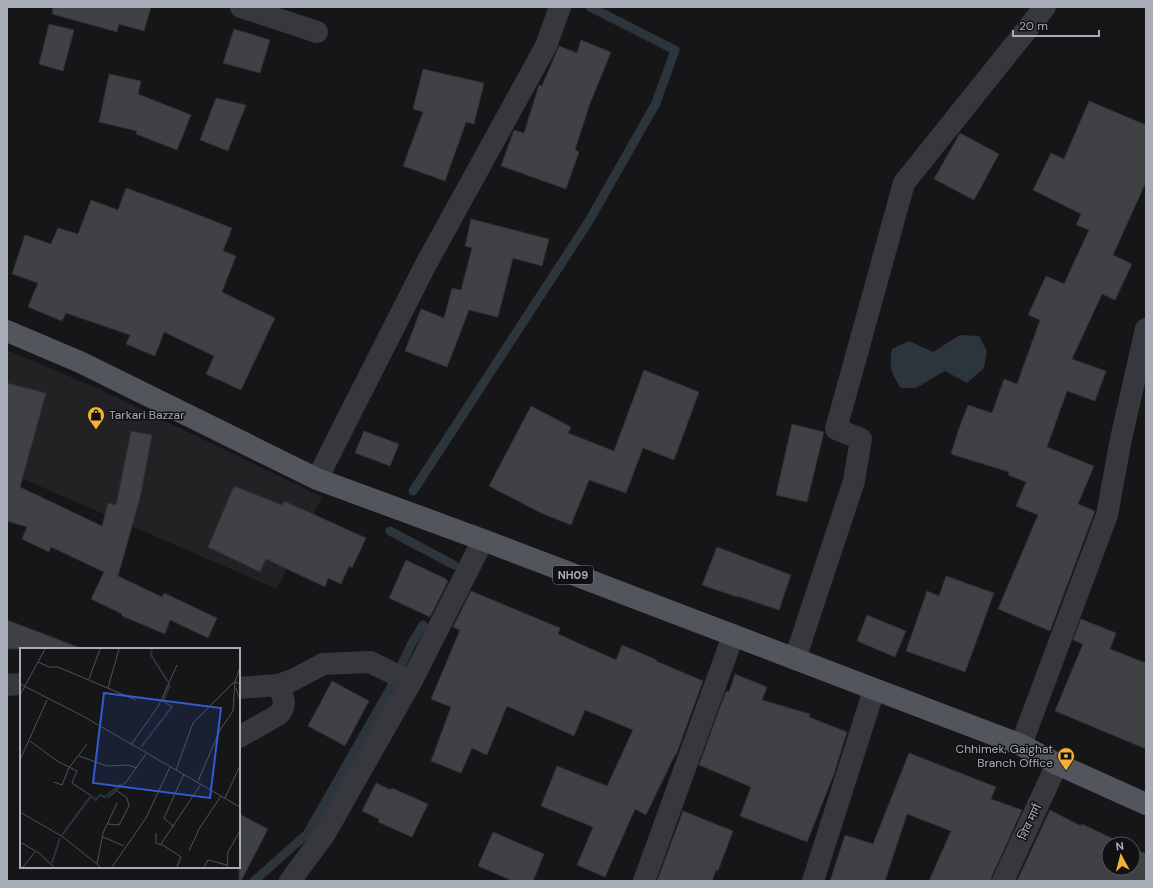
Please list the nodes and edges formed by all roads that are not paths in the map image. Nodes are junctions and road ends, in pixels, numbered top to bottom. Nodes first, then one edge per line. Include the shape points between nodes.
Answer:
1 (241, 7) edge
2 (560, 7) edge
3 (1044, 7) edge
4 (317, 32) dead end
5 (1146, 330) edge
6 (7, 331) edge
7 (317, 479) junction
8 (484, 540) junction
9 (733, 636) junction
10 (795, 660) junction
11 (410, 682) junction
12 (20, 684) edge
13 (7, 685) edge
14 (278, 685) junction
15 (240, 688) edge
16 (874, 690) junction
17 (240, 735) edge
18 (1022, 745) junction
19 (1057, 764) junction
20 (1146, 804) edge
21 (290, 881) edge
22 (644, 881) edge
23 (813, 881) edge
24 (1003, 881) edge

1 - 4 street
2 - 7 street via 546,46 425,266
3 - 10 street via 904,183 836,429 861,439 854,481
5 - 18 street via 1107,515
6 - 7 main road, NH09 via 80,362
7 - 8 main road, NH09
8 - 9 main road, NH09
8 - 11 street
9 - 10 main road, NH09
9 - 22 street
10 - 16 main road, NH09
11 - 14 street via 370,662 323,664
11 - 21 street via 324,835
12 - 13 street
14 - 15 street
14 - 17 street via 284,706 282,711
16 - 18 main road, NH09
16 - 23 street
18 - 19 main road, NH09
19 - 20 main road, NH09
19 - 24 street, शिव मार्ग

